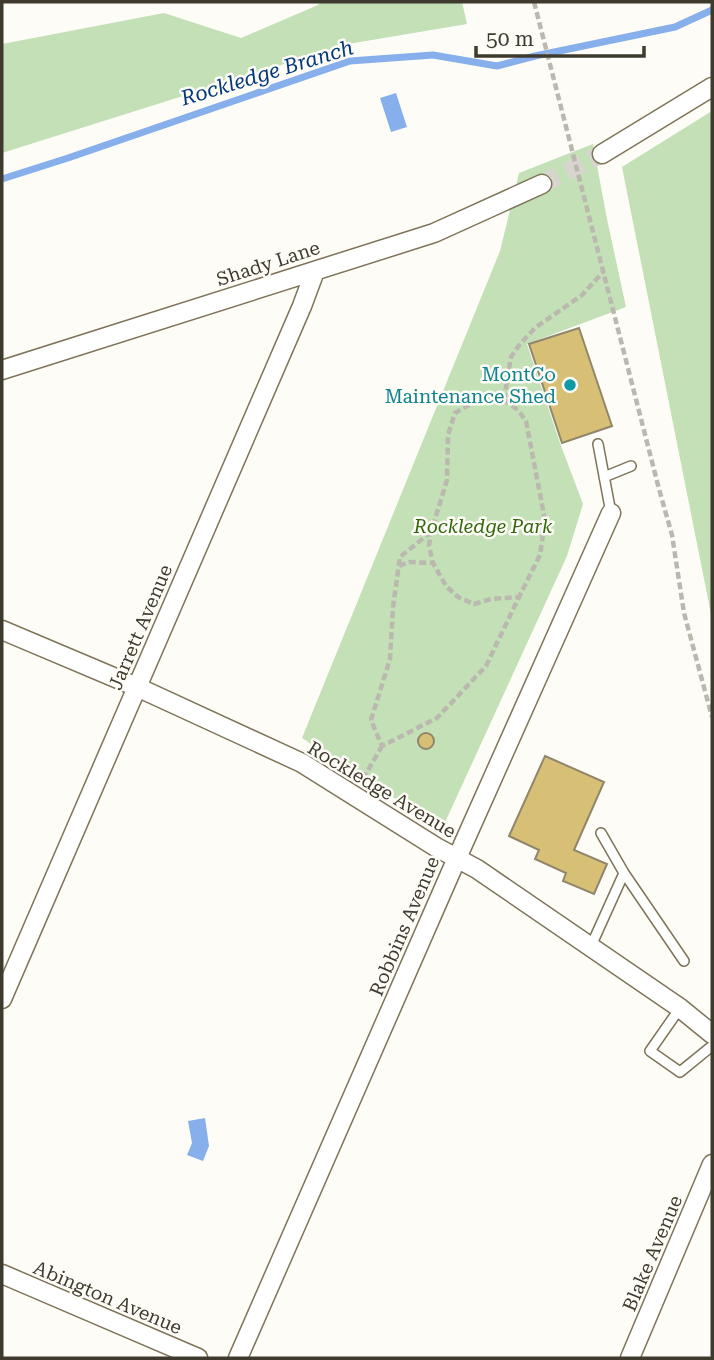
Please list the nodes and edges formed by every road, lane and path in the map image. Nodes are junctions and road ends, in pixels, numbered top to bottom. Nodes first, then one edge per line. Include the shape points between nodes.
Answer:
1 (534, 2) edge
2 (712, 87) edge
3 (603, 154) tunnel mouth
4 (542, 184) tunnel mouth
5 (315, 271) junction
6 (604, 271) junction
7 (2, 370) edge
8 (504, 400) junction
9 (598, 443) dead end
10 (631, 466) dead end
11 (604, 477) junction
12 (611, 513) joint
13 (430, 532) junction
14 (433, 564) junction
15 (399, 566) junction
16 (519, 597) junction
17 (2, 630) edge
18 (137, 687) junction
19 (712, 718) edge
20 (383, 747) junction
21 (353, 795) junction
22 (601, 833) dead end
23 (457, 858) junction
24 (624, 873) junction
25 (591, 946) junction
26 (684, 961) dead end
27 (2, 999) edge
28 (680, 1008) junction
29 (712, 1034) edge
30 (712, 1046) edge
31 (712, 1164) edge
32 (2, 1274) edge
33 (198, 1358) edge
34 (238, 1358) edge
35 (630, 1358) edge

1 - 6 path
2 - 3 street
4 - 5 street, Shady Lane via 434,233
5 - 7 street, Shady Lane
5 - 18 street, Jarrett Avenue
6 - 8 path via 582,295 520,344 511,357
6 - 19 path via 672,535 684,613
8 - 13 path via 472,402 456,413 448,435 447,480
8 - 16 path via 526,421 545,520 540,555
9 - 11 lane
10 - 11 lane
11 - 12 lane
12 - 23 street, Robbins Avenue
13 - 14 path
13 - 15 path via 400,557
14 - 15 path
14 - 16 path via 446,586 474,604
15 - 20 path via 390,659 371,720
16 - 20 path via 485,666 437,718
17 - 18 street, Rockledge Avenue
18 - 21 street, Rockledge Avenue via 302,764
18 - 27 street, Jarrett Avenue
20 - 21 path
21 - 23 street, Rockledge Avenue
22 - 24 lane
23 - 25 street, Rockledge Avenue
23 - 34 street, Robbins Avenue
24 - 25 lane
24 - 26 lane
25 - 28 street, Rockledge Avenue
28 - 29 street, Rockledge Avenue
28 - 30 lane via 650,1051 680,1072
31 - 35 street, Blake Avenue
32 - 33 street, Abington Avenue

